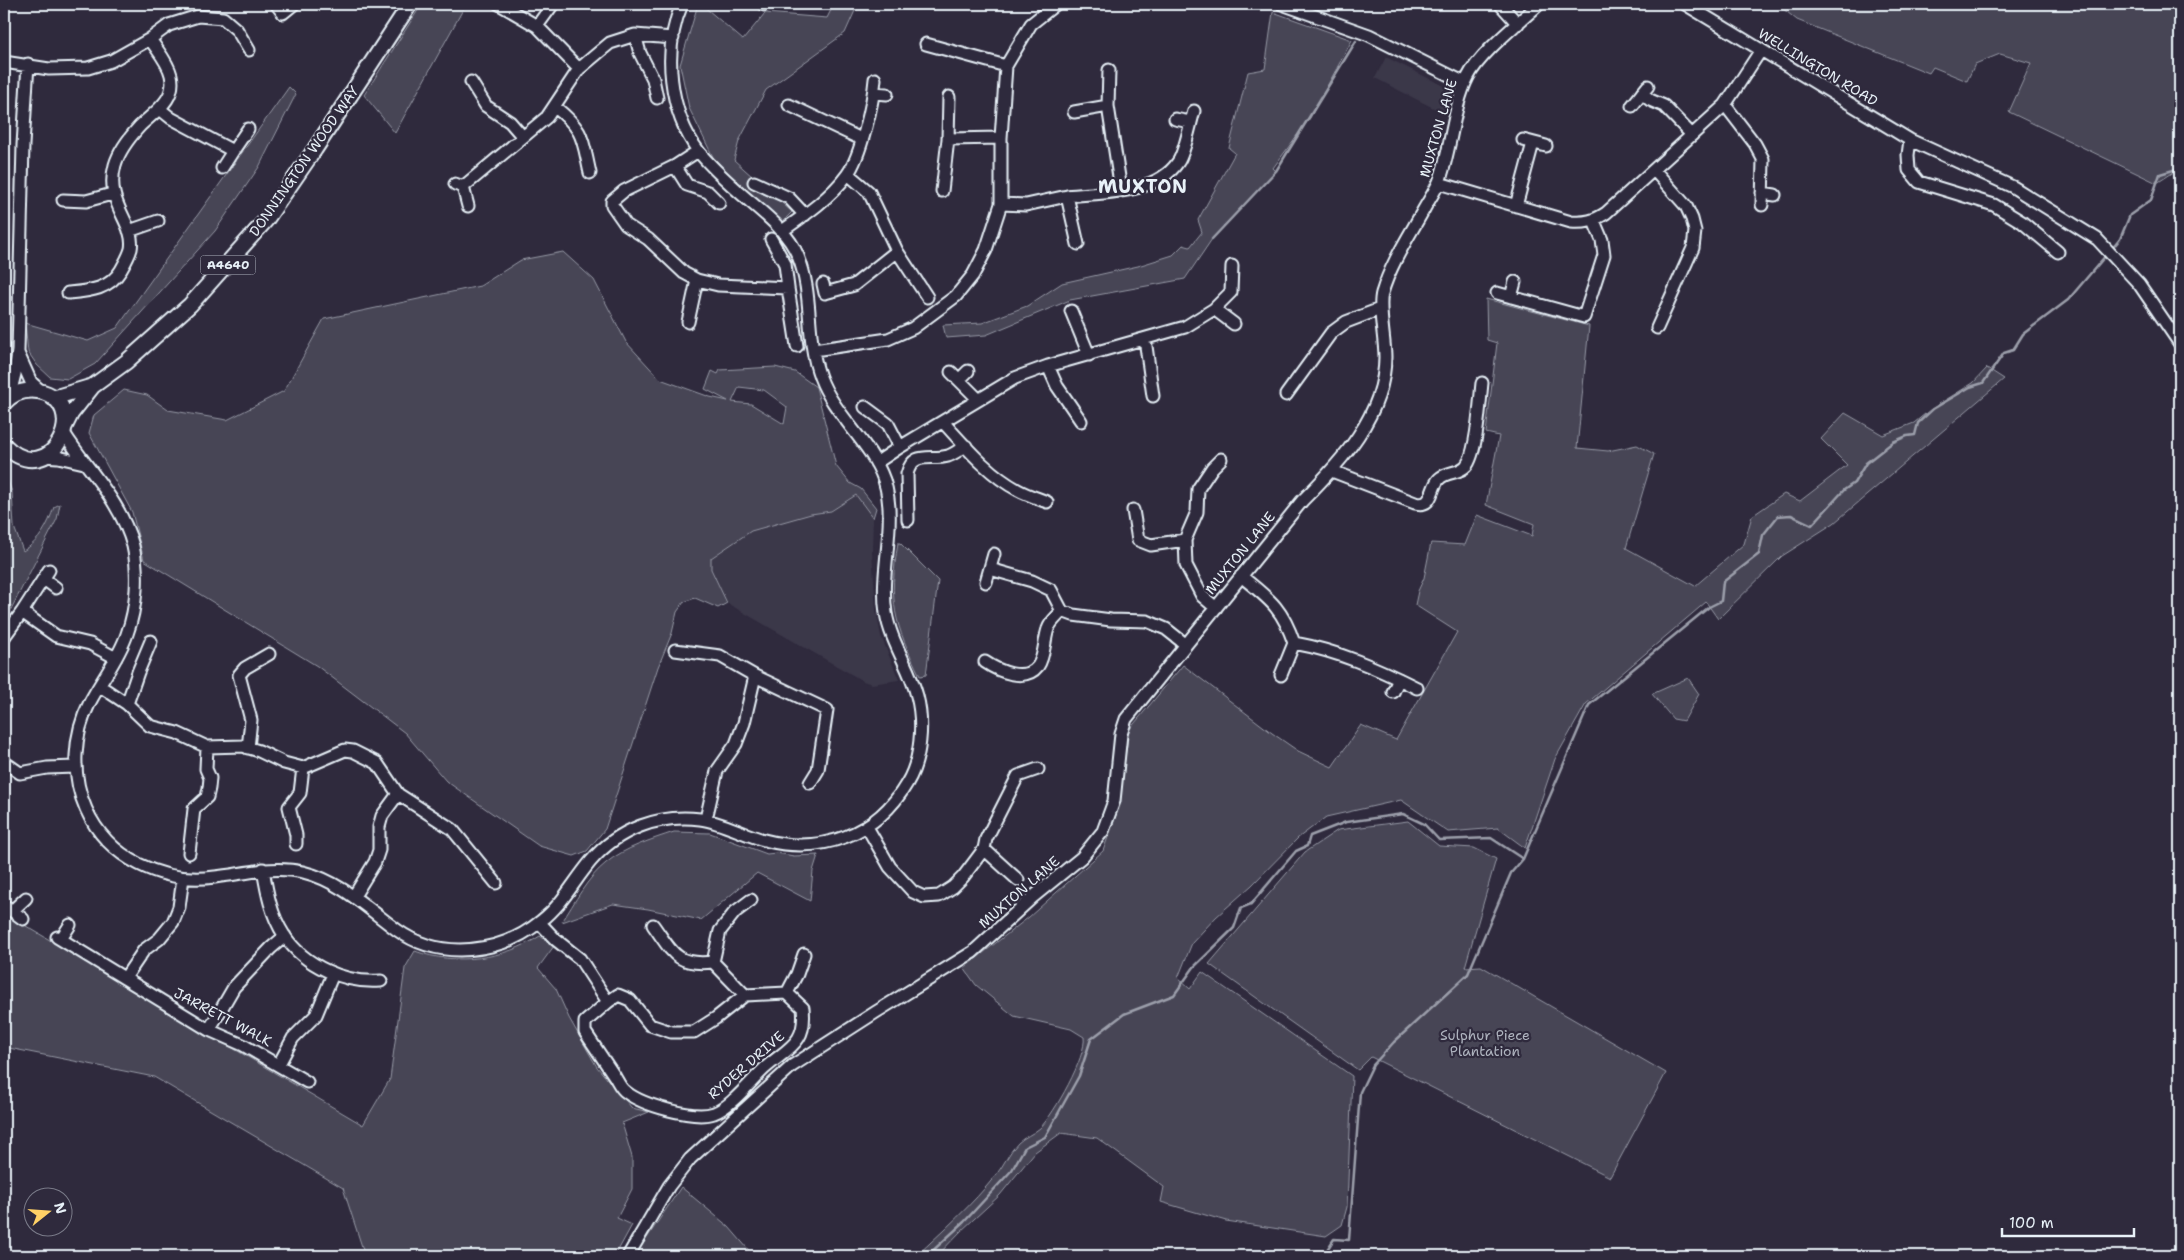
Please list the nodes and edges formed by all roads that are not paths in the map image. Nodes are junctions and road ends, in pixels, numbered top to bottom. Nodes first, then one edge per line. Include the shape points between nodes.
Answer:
1 (276, 4) edge
2 (294, 4) edge
3 (410, 4) edge
4 (499, 4) edge
5 (553, 4) edge
6 (682, 4) edge
7 (1056, 4) edge
8 (1282, 4) edge
9 (1500, 4) edge
10 (1539, 4) edge
11 (1685, 4) edge
12 (1518, 24) junction
13 (538, 26) junction
14 (635, 34) junction
15 (673, 38) junction
16 (150, 39) junction
17 (926, 44) dead end
18 (249, 50) dead end
19 (1761, 50) junction
20 (4, 62) edge
21 (28, 64) junction
22 (1006, 66) junction
23 (579, 69) junction
24 (1109, 70) dead end
25 (875, 79) dead end
26 (471, 82) dead end
27 (1465, 83) junction
28 (874, 93) junction
29 (887, 94) dead end
30 (657, 98) dead end
31 (946, 101) dead end
32 (789, 105) dead end
33 (1725, 105) junction
34 (1108, 106) junction
35 (1632, 106) dead end
36 (555, 107) junction
37 (160, 110) junction
38 (1194, 111) dead end
39 (1074, 112) dead end
40 (1175, 119) dead end
41 (1190, 122) junction
42 (248, 129) dead end
43 (1692, 135) junction
44 (523, 137) junction
45 (1000, 138) junction
46 (861, 139) junction
47 (948, 139) junction
48 (1910, 140) junction
49 (1546, 146) dead end
50 (233, 150) junction
51 (698, 151) junction
52 (675, 166) junction
53 (222, 168) dead end
54 (1654, 170) junction
55 (590, 173) dead end
56 (848, 174) junction
57 (754, 182) dead end
58 (1439, 183) junction
59 (1122, 190) junction
60 (942, 191) dead end
61 (112, 194) junction
62 (1775, 195) dead end
63 (1067, 196) junction
64 (64, 200) dead end
65 (719, 203) dead end
66 (1001, 204) junction
67 (468, 206) dead end
68 (1516, 206) junction
69 (805, 215) junction
70 (151, 220) dead end
71 (1594, 221) junction
72 (130, 231) junction
73 (782, 231) junction
74 (771, 239) dead end
75 (1078, 244) dead end
76 (2056, 245) dead end
77 (897, 252) junction
78 (1232, 266) dead end
79 (697, 280) junction
80 (1515, 282) dead end
81 (788, 288) junction
82 (68, 292) dead end
83 (825, 293) dead end
84 (1497, 293) dead end
85 (927, 297) dead end
86 (1511, 297) junction
87 (1214, 309) junction
88 (1380, 309) junction
89 (1071, 311) dead end
90 (686, 315) dead end
91 (1234, 324) dead end
92 (1657, 328) dead end
93 (1145, 339) junction
94 (2180, 344) edge
95 (797, 346) dead end
96 (814, 350) junction
97 (18, 351) junction
98 (1088, 355) junction
99 (1048, 366) junction
100 (968, 370) dead end
101 (1482, 383) dead end
102 (93, 386) junction
103 (48, 395) junction
104 (1286, 395) dead end
105 (1153, 396) dead end
106 (6, 400) edge
107 (978, 400) junction
108 (865, 406) dead end
109 (1081, 421) dead end
110 (943, 422) junction
111 (64, 430) junction
112 (4, 445) edge
113 (966, 446) junction
114 (900, 447) junction
115 (43, 456) junction
116 (1221, 459) dead end
117 (84, 463) junction
118 (876, 463) junction
119 (1332, 471) junction
120 (1056, 494) dead end
121 (1133, 510) dead end
122 (912, 512) dead end
123 (1185, 540) junction
124 (994, 554) dead end
125 (990, 569) junction
126 (1241, 576) junction
127 (986, 582) dead end
128 (56, 588) dead end
129 (1216, 608) junction
130 (1062, 611) junction
131 (22, 612) junction
132 (4, 637) edge
133 (151, 641) dead end
134 (1294, 643) junction
135 (1185, 644) junction
136 (675, 650) dead end
137 (269, 654) dead end
138 (116, 658) junction
139 (985, 662) dead end
140 (1281, 675) dead end
141 (755, 676) junction
142 (1399, 679) junction
143 (100, 686) junction
144 (1418, 688) dead end
145 (1393, 692) dead end
146 (127, 704) junction
147 (207, 747) junction
148 (248, 748) junction
149 (4, 762) edge
150 (75, 767) junction
151 (304, 768) junction
152 (1038, 769) dead end
153 (810, 783) dead end
154 (398, 794) junction
155 (706, 820) junction
156 (867, 827) junction
157 (296, 844) dead end
158 (984, 849) junction
159 (190, 853) dead end
160 (263, 870) junction
161 (183, 878) junction
162 (1018, 880) dead end
163 (496, 883) dead end
164 (354, 896) junction
165 (26, 898) dead end
166 (751, 900) dead end
167 (8, 908) edge
168 (23, 919) dead end
169 (540, 923) junction
170 (70, 925) dead end
171 (653, 925) dead end
172 (285, 936) junction
173 (804, 954) dead end
174 (713, 962) junction
175 (333, 974) junction
176 (125, 978) junction
177 (381, 981) dead end
178 (786, 993) junction
179 (744, 994) junction
180 (608, 1002) junction
181 (209, 1030) junction
182 (279, 1064) junction
183 (307, 1082) dead end
184 (628, 1256) edge

1 - 2 street via 283,13
3 - 102 main road, DONNINGTON WOOD WAY / A4640 via 266,220 190,305 126,362
4 - 13 street
5 - 13 street
6 - 15 street
7 - 22 street via 1031,24
8 - 27 street via 1369,35
9 - 12 street
10 - 12 street, MUXTON LANE
11 - 19 street, WELLINGTON ROAD
12 - 27 street, MUXTON LANE via 1479,61
13 - 23 street
14 - 15 street
14 - 23 street via 610,43
14 - 30 street
15 - 51 street via 670,67 677,107
16 - 18 street via 169,25 198,16 223,18 237,30
16 - 21 street via 111,61 88,68 50,69
16 - 37 street via 172,78 172,88
17 - 22 street
19 - 33 street
19 - 48 street, WELLINGTON ROAD
20 - 21 street
21 - 97 street
22 - 45 street
23 - 36 street
24 - 34 street
25 - 28 street
26 - 44 street via 486,106 510,122
27 - 58 street, MUXTON LANE
28 - 29 street
28 - 46 street
31 - 47 street
32 - 46 street
33 - 43 street
33 - 62 street via 1763,159 1762,199
34 - 39 street
34 - 59 street
35 - 43 street via 1645,90 1650,100 1664,106
36 - 44 street
36 - 55 street via 581,133
37 - 50 street
37 - 61 street via 139,127 121,149 115,166
38 - 41 street
40 - 41 street
41 - 59 street via 1179,162 1146,186
42 - 50 street
43 - 54 street
44 - 67 street via 459,186
45 - 47 street
45 - 66 street
46 - 56 street
47 - 60 street
48 - 76 street via 1909,170 1919,182 1994,205
48 - 94 street, WELLINGTON ROAD via 2013,187 2096,239 2139,284
49 - 68 street via 1528,141
50 - 53 street
51 - 52 street
51 - 73 street
52 - 65 street via 687,185 708,192
52 - 79 street via 624,191 612,201 612,205 626,225
54 - 71 street
54 - 92 street via 1686,206 1695,231 1693,248 1667,319
56 - 69 street
56 - 77 street via 869,192
57 - 69 street via 789,198
58 - 68 street
58 - 88 street, MUXTON LANE via 1393,264
59 - 63 street
61 - 64 street via 86,201
61 - 72 street
63 - 66 street via 1026,205
63 - 75 street
66 - 96 street via 986,250 973,274 944,306 913,328 888,339
68 - 71 street via 1571,222
69 - 73 street
70 - 72 street
71 - 86 street via 1604,255 1584,317
72 - 82 street via 131,250 111,282 85,297
73 - 96 street via 797,252 804,274
74 - 81 street via 785,264
77 - 83 street via 854,285
77 - 85 street
78 - 87 street via 1231,292
79 - 81 street via 718,285
79 - 90 street
80 - 86 street
81 - 95 street
84 - 86 street
87 - 91 street
87 - 93 street via 1185,327
88 - 104 street via 1346,322 1331,333
88 - 119 street, MUXTON LANE via 1385,359 1378,402
89 - 98 street
93 - 98 street
93 - 105 street
96 - 118 street via 822,384
97 - 103 street via 31,382
97 - 106 street via 16,374
98 - 99 street
99 - 107 street via 1015,378
99 - 109 street via 1069,414
100 - 107 street via 955,376
101 - 119 street via 1474,448 1467,465 1438,480 1426,502 1415,503
102 - 103 main road, DONNINGTON WOOD WAY / A4640
102 - 111 main road, DONNINGTON WOOD WAY / A4640 via 71,414
103 - 106 main road, A4640 via 25,391
103 - 111 main road via 60,406
107 - 110 street
108 - 114 street via 888,424
110 - 113 street
110 - 114 street
111 - 115 main road, A4640 via 56,447
111 - 117 street
112 - 115 main road via 17,456
113 - 120 street via 1005,483 1020,492 1049,506
113 - 122 street via 947,457 925,456 909,467
114 - 118 street
115 - 117 street
116 - 123 street via 1198,489 1197,512
117 - 138 street via 114,500 127,526 134,551 134,607 127,636
118 - 156 street via 885,483 889,504 886,614 892,638 917,697 920,720 915,765 908,782
119 - 126 street, MUXTON LANE via 1302,501
121 - 123 street via 1138,540 1151,545
123 - 129 street via 1186,565 1202,596
124 - 125 street
125 - 127 street
125 - 130 street via 1051,590
126 - 129 street, MUXTON LANE
126 - 134 street via 1279,610
128 - 131 street via 47,575
129 - 135 street, MUXTON LANE
130 - 135 street via 1111,620 1147,621 1166,629
130 - 139 street via 1048,626 1038,666 1030,672 1013,674
131 - 132 street
131 - 138 street via 56,636 90,644
133 - 146 street
134 - 140 street
134 - 142 street via 1365,662
135 - 184 street, MUXTON LANE via 1126,719 1121,734 1114,801 1103,831 1082,857 973,952 792,1066 690,1159 669,1186
136 - 141 street via 720,656
137 - 148 street via 240,674 251,720
138 - 143 street
141 - 153 street via 827,710 818,770
141 - 155 street via 736,744 717,771
142 - 144 street
142 - 145 street
143 - 146 street
143 - 150 street via 90,701 79,731
146 - 147 street via 150,726 177,733
147 - 148 street
147 - 159 street via 209,788 207,797 194,809
148 - 151 street via 284,764
149 - 150 street via 20,773
150 - 161 street via 85,808 116,849 132,862 153,872
151 - 154 street via 345,750 353,751 377,764
151 - 157 street via 300,793 289,807
152 - 158 street via 1016,770
154 - 163 street via 452,829
154 - 164 street via 382,816 375,862
155 - 156 street via 770,842 797,846 828,843
155 - 169 street via 666,819 628,832 596,854
156 - 158 street via 890,868 913,892 924,897 939,896 953,887
158 - 162 street
160 - 161 street via 209,878
160 - 164 street via 304,872
160 - 172 street via 270,906
161 - 176 street via 180,907 173,922 159,939 144,950
164 - 169 street via 402,935 438,948 487,947
165 - 167 street
166 - 174 street via 735,912 720,931
167 - 168 street
169 - 180 street via 580,959
170 - 176 street, JARRETT WALK via 59,938
171 - 174 street via 672,953 686,962
172 - 175 street via 316,965
172 - 181 street via 234,987
173 - 178 street
174 - 179 street
175 - 177 street
175 - 182 street via 316,1015 293,1038
176 - 181 street, JARRETT WALK
178 - 179 street
178 - 180 street, RYDER DRIVE via 803,1008 805,1025 800,1038 732,1101 714,1113 672,1112 625,1092 585,1032 585,1022
179 - 180 street via 694,1032 671,1032 650,1024 630,1000 618,995
181 - 182 street, JARRETT WALK
182 - 183 street, JARRETT WALK

